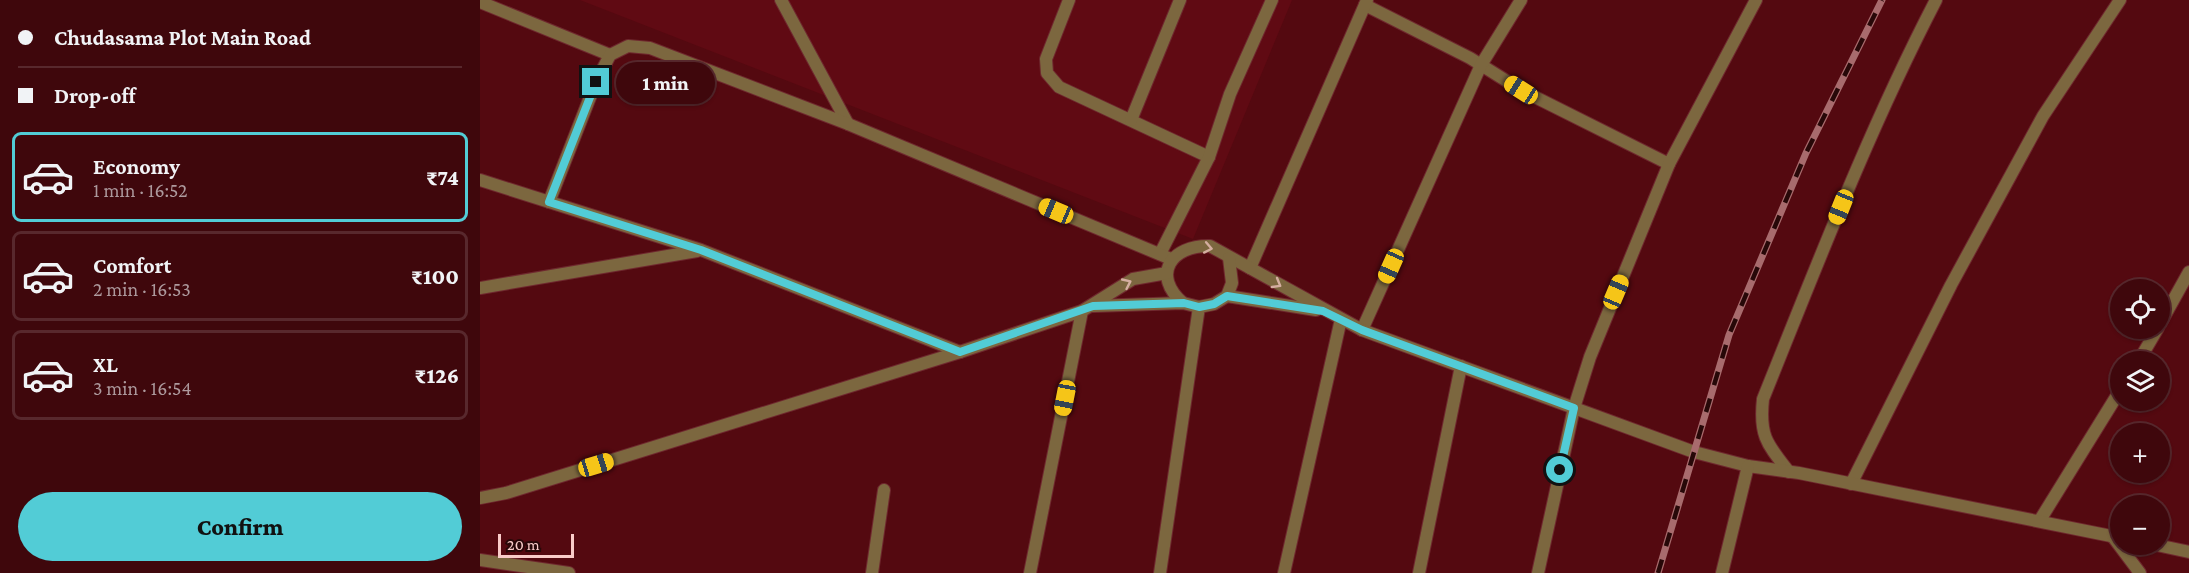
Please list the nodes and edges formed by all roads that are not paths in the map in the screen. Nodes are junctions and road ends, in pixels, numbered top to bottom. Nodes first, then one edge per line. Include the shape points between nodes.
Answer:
1 (781, 0) edge
2 (1069, 0) edge
3 (1180, 0) edge
4 (1272, 0) edge
5 (1521, 0) edge
6 (1756, 0) edge
7 (1936, 0) edge
8 (2120, 0) edge
9 (480, 2) edge
10 (1366, 2) edge
11 (610, 55) junction
12 (1481, 65) junction
13 (1131, 120) junction
14 (848, 124) junction
15 (1209, 157) junction
16 (1669, 164) junction
17 (480, 180) edge
18 (549, 202) junction
19 (701, 250) junction
20 (1166, 257) junction
21 (1229, 258) junction
22 (1250, 268) junction
23 (2189, 272) edge
24 (1167, 273) junction
25 (480, 288) edge
26 (1227, 296) junction
27 (1184, 303) junction
28 (2170, 306) edge
29 (1199, 307) junction
30 (1088, 308) junction
31 (1323, 311) junction
32 (1341, 319) junction
33 (1362, 330) junction
34 (960, 352) junction
35 (1461, 366) junction
36 (2110, 407) edge
37 (1574, 408) junction
38 (1748, 466) junction
39 (1789, 472) junction
40 (1851, 484) junction
41 (884, 490) dead end
42 (480, 498) edge
43 (2040, 520) junction
44 (2110, 535) edge
45 (2170, 548) edge
46 (2189, 552) edge
47 (2128, 555) edge
48 (480, 560) edge
49 (569, 573) edge
50 (872, 573) edge
51 (1030, 573) edge
52 (1160, 573) edge
53 (1284, 573) edge
54 (1419, 573) edge
55 (1538, 573) edge
56 (1722, 573) edge
57 (2140, 573) edge

1 - 14 street
2 - 13 street via 1046,59 1047,74 1059,87
3 - 13 street
4 - 15 street via 1230,94
5 - 12 street
6 - 16 street
7 - 39 street via 1857,166 1763,399 1761,418 1766,442
8 - 40 street via 2043,116 1951,285
9 - 11 street
10 - 12 street
10 - 22 street
11 - 14 street via 628,46 650,48
11 - 18 street
12 - 16 street via 1521,90
12 - 33 street
13 - 15 street
14 - 20 street
15 - 20 street
16 - 37 street via 1590,357
17 - 18 street
18 - 19 street
19 - 25 street
19 - 34 street
20 -> 21 street via 1184,249 1210,246
20 - 24 street
21 - 22 street
21 - 26 street via 1232,283
22 -> 31 street
23 - 28 street
24 - 27 street via 1171,289
30 -> 24 street via 1133,279
26 - 29 street
26 - 31 street
27 - 29 street
27 - 30 street
29 - 52 street
30 - 34 street
30 - 51 street
31 - 32 street
32 - 33 street
32 - 53 street
33 - 35 street
34 - 42 street
35 - 37 street
35 - 54 street
36 - 43 street
37 - 38 street via 1694,452
37 - 55 street
38 - 39 street
38 - 56 street
39 - 40 street
40 - 43 street
41 - 50 street
43 - 44 street
45 - 46 street
47 - 57 street
48 - 49 street

